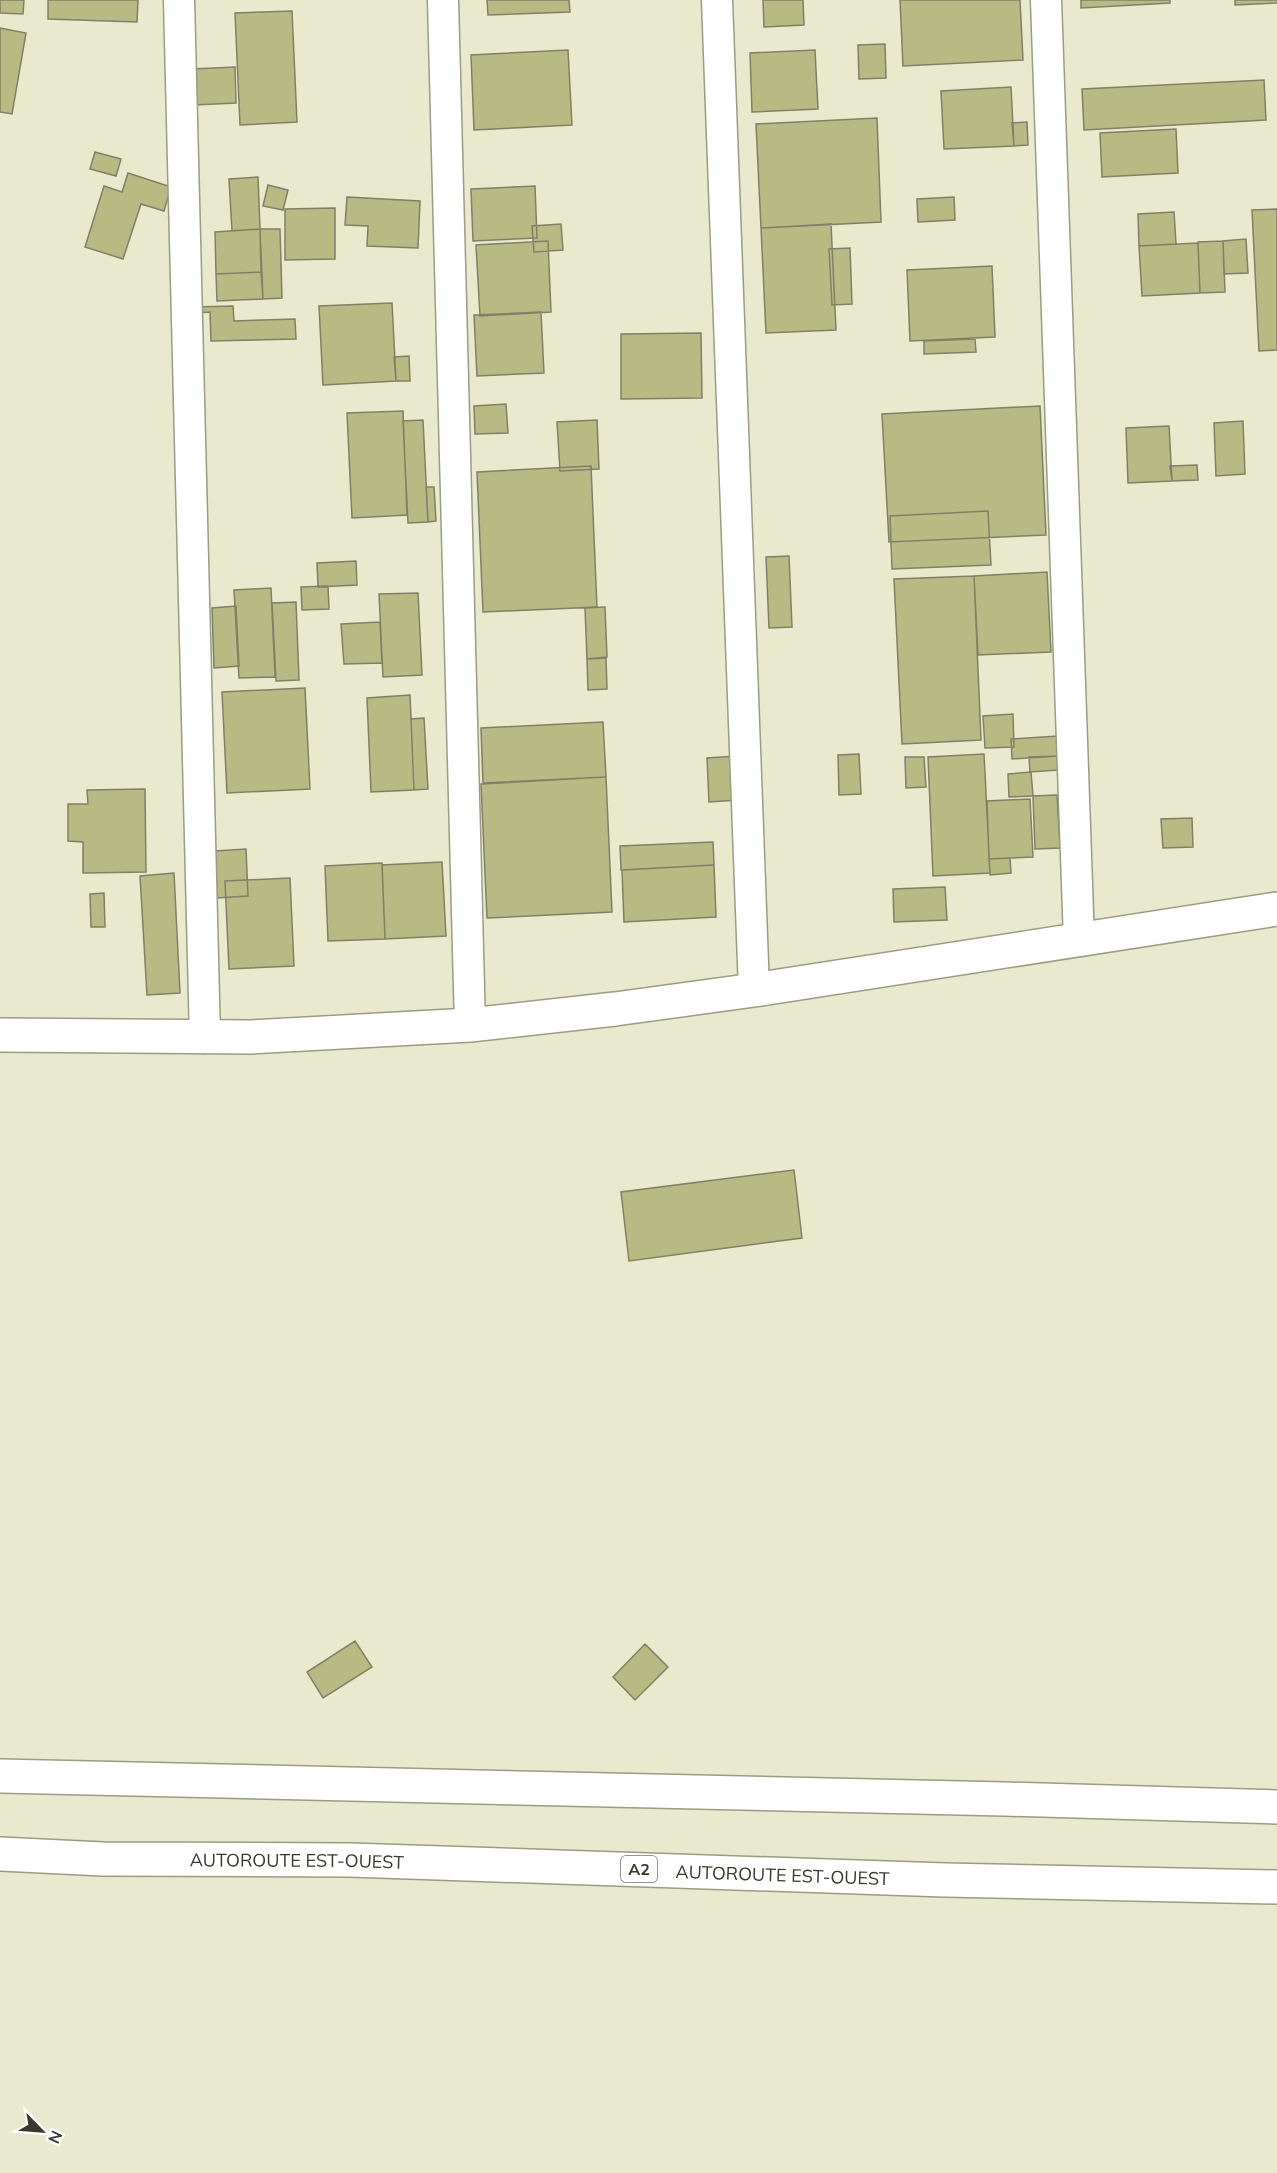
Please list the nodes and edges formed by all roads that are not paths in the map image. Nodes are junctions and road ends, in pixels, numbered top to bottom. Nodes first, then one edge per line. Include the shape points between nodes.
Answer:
1 (179, 0) edge
2 (443, 0) edge
3 (717, 0) edge
4 (1046, 0) edge
5 (1277, 909) edge
6 (1079, 941) junction
7 (754, 990) junction
8 (470, 1025) junction
9 (0, 1035) edge
10 (205, 1038) junction
11 (0, 1776) edge
12 (1277, 1808) edge
13 (0, 1854) edge
14 (1277, 1887) edge

1 - 10 street
2 - 8 street
3 - 7 street
4 - 6 street
5 - 6 main road
6 - 7 main road
7 - 8 main road
8 - 10 main road
9 - 10 main road
11 - 12 main road via 1004,1798
13 - 14 main road, AUTOROUTE EST-OUEST / A2

